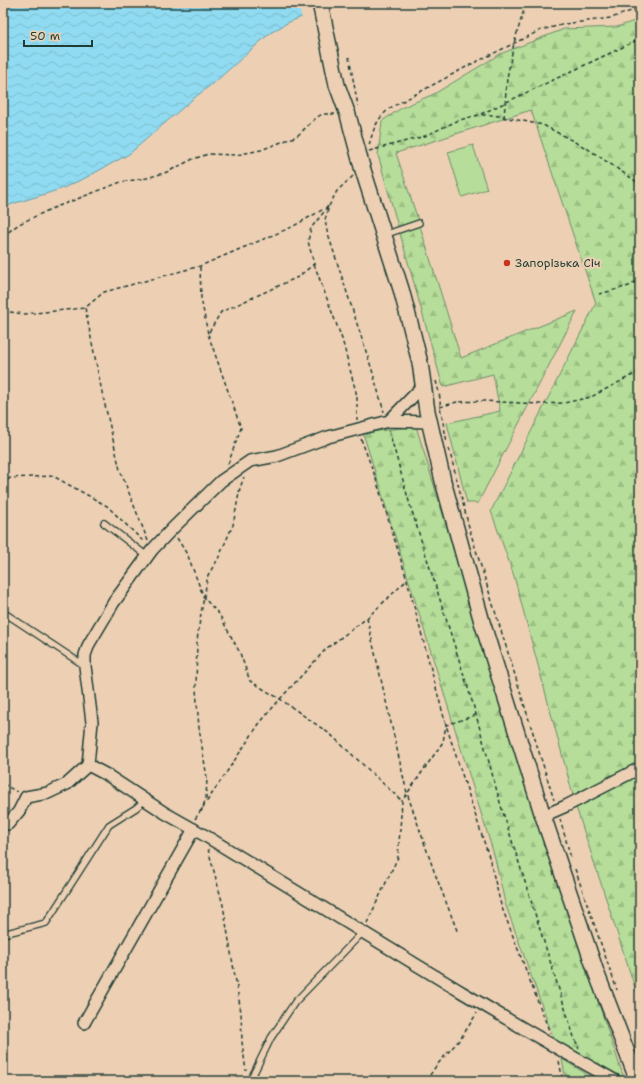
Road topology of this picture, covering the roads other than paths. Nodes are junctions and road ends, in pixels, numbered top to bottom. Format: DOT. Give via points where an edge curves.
graph roads {
  1 [pos="320,3"];
  2 [pos="419,223"];
  3 [pos="384,236"];
  4 [pos="423,386"];
  5 [pos="388,421"];
  6 [pos="429,422"];
  7 [pos="104,523"];
  8 [pos="150,553"];
  9 [pos="3,612"];
  10 [pos="85,666"];
  11 [pos="88,765"];
  12 [pos="640,768"];
  13 [pos="145,800"];
  14 [pos="550,813"];
  15 [pos="8,824"];
  16 [pos="192,828"];
  17 [pos="363,932"];
  18 [pos="3,934"];
  19 [pos="84,1023"];
  20 [pos="250,1081"];
  21 [pos="616,1081"];
  22 [pos="638,1081"];
  1 -- 3 [label="main road" via="337,85 353,113 362,167"];
  2 -- 3 [label="lane"];
  3 -- 4 [label="main road" via="411,326"];
  4 -- 5 [label="street"];
  4 -- 6 [label="main road"];
  5 -- 6 [label="street"];
  5 -- 8 [label="street" via="328,437 277,456 250,461 221,481"];
  6 -- 14 [label="main road" via="482,622"];
  7 -- 8 [label="lane"];
  8 -- 10 [label="street" via="114,602 89,644 85,654"];
  9 -- 10 [label="lane"];
  10 -- 11 [label="street" via="92,722"];
  11 -- 13 [label="street"];
  11 -- 15 [label="street" via="67,784 48,793 26,797"];
  12 -- 14 [label="street"];
  13 -- 16 [label="street"];
  13 -- 18 [label="lane" via="109,826 46,923"];
  14 -- 22 [label="main road" via="596,972"];
  16 -- 17 [label="street"];
  16 -- 19 [label="street"];
  17 -- 20 [label="lane" via="295,1002 271,1038"];
  17 -- 21 [label="street" via="556,1048"];
}
